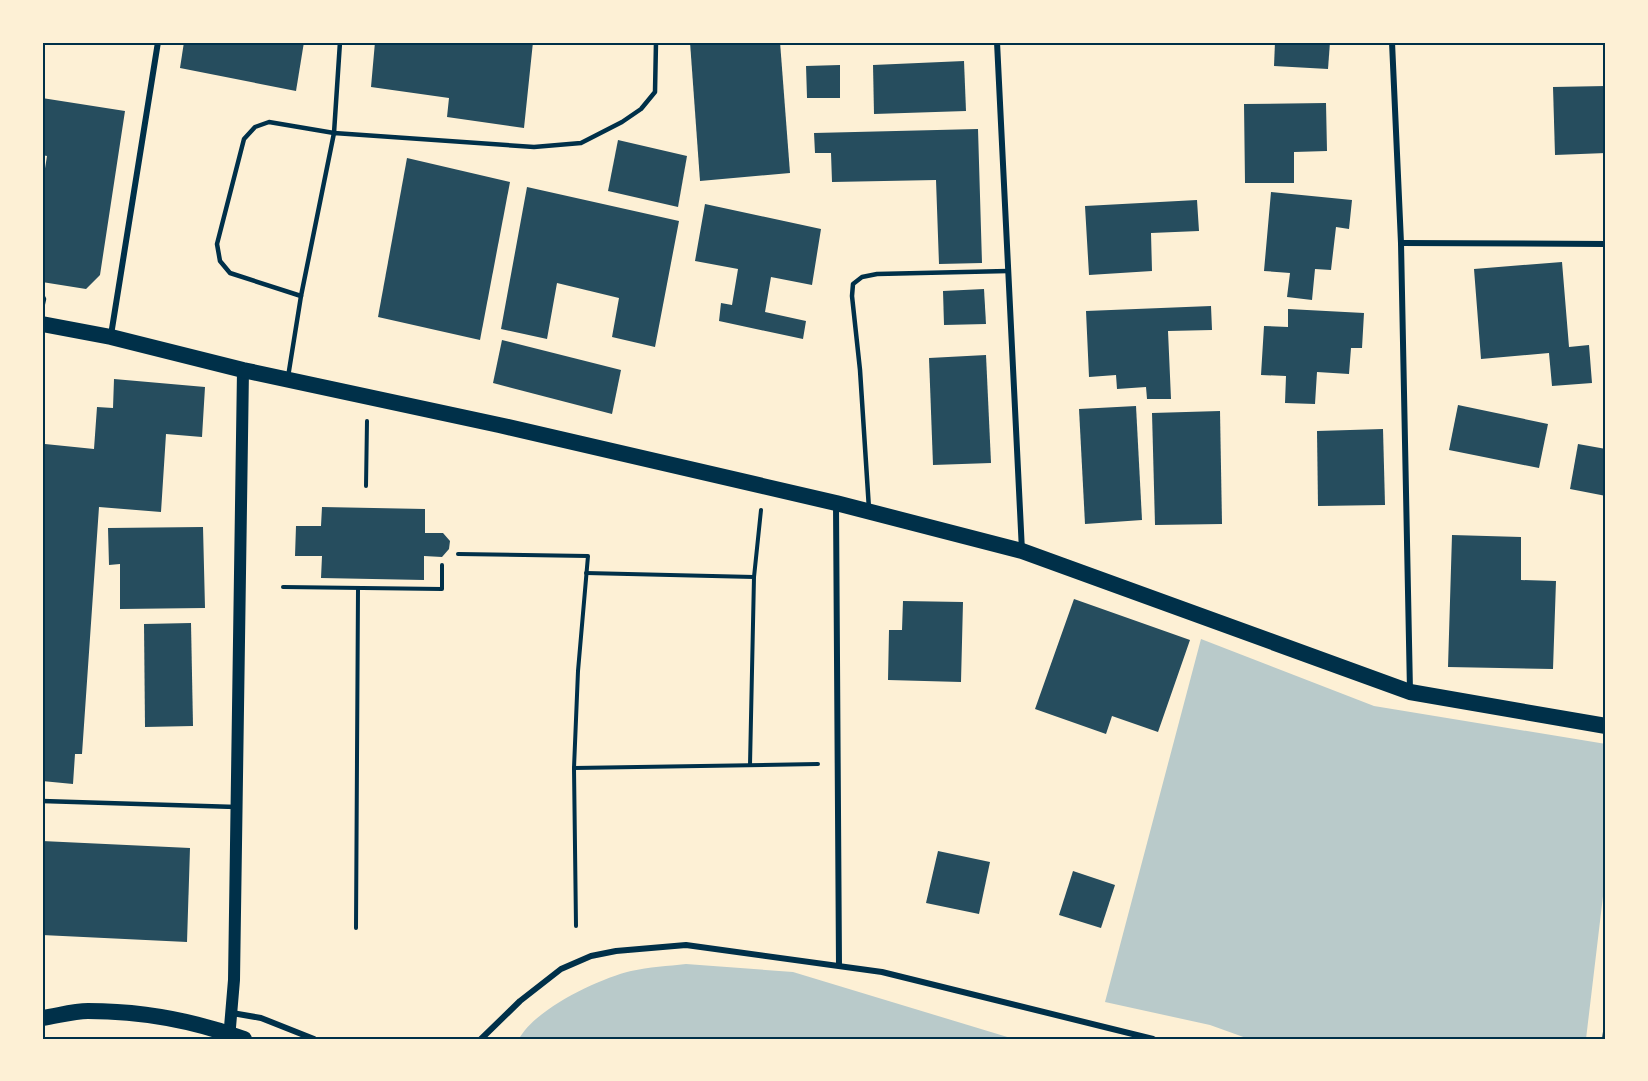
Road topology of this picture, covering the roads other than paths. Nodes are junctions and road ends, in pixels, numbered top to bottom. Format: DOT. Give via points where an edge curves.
graph roads {
  1 [pos="158,42"];
  2 [pos="340,42"];
  3 [pos="656,42"];
  4 [pos="997,42"];
  5 [pos="1392,42"];
  6 [pos="334,133"];
  7 [pos="1401,243"];
  8 [pos="1606,244"];
  9 [pos="1008,271"];
  10 [pos="42,295"];
  11 [pos="301,296"];
  12 [pos="42,308"];
  13 [pos="42,324"];
  14 [pos="111,337"];
  15 [pos="243,370"];
  16 [pos="287,379"];
  17 [pos="836,503"];
  18 [pos="869,512"];
  19 [pos="1022,551"];
  20 [pos="1410,692"];
  21 [pos="1606,726"];
  22 [pos="42,801"];
  23 [pos="236,807"];
  24 [pos="839,965"];
  25 [pos="232,1013"];
  26 [pos="42,1018"];
  27 [pos="1606,1032"];
  28 [pos="234,1037"];
  29 [pos="314,1039"];
  30 [pos="481,1039"];
  31 [pos="1153,1039"];
  32 [pos="1605,1039"];
  1 -- 14 [label="street"];
  2 -- 6 [label="lane"];
  3 -- 6 [label="lane" via="655,92 641,109 581,143 534,147"];
  4 -- 9 [label="street"];
  5 -- 7 [label="street"];
  6 -- 11 [label="lane"];
  6 -- 11 [label="lane" via="269,122 255,127 244,139 217,244 220,261 230,273"];
  7 -- 8 [label="street"];
  7 -- 20 [label="street"];
  9 -- 18 [label="lane" via="877,274 862,277 854,284"];
  9 -- 19 [label="street"];
  10 -- 12 [label="lane"];
  11 -- 16 [label="lane"];
  13 -- 14 [label="highway"];
  14 -- 15 [label="highway"];
  15 -- 16 [label="highway"];
  15 -- 23 [label="main road"];
  16 -- 17 [label="highway"];
  17 -- 18 [label="highway"];
  17 -- 24 [label="street"];
  18 -- 19 [label="highway"];
  19 -- 20 [label="highway"];
  20 -- 21 [label="highway"];
  22 -- 23 [label="lane"];
  23 -- 25 [label="main road"];
  24 -- 30 [label="street" via="686,945 591,956 561,969"];
  24 -- 31 [label="street" via="882,972"];
  25 -- 28 [label="main road"];
  25 -- 29 [label="street" via="261,1018"];
  26 -- 28 [label="highway" via="87,1011 153,1015"];
  27 -- 32 [label="street"];
}
